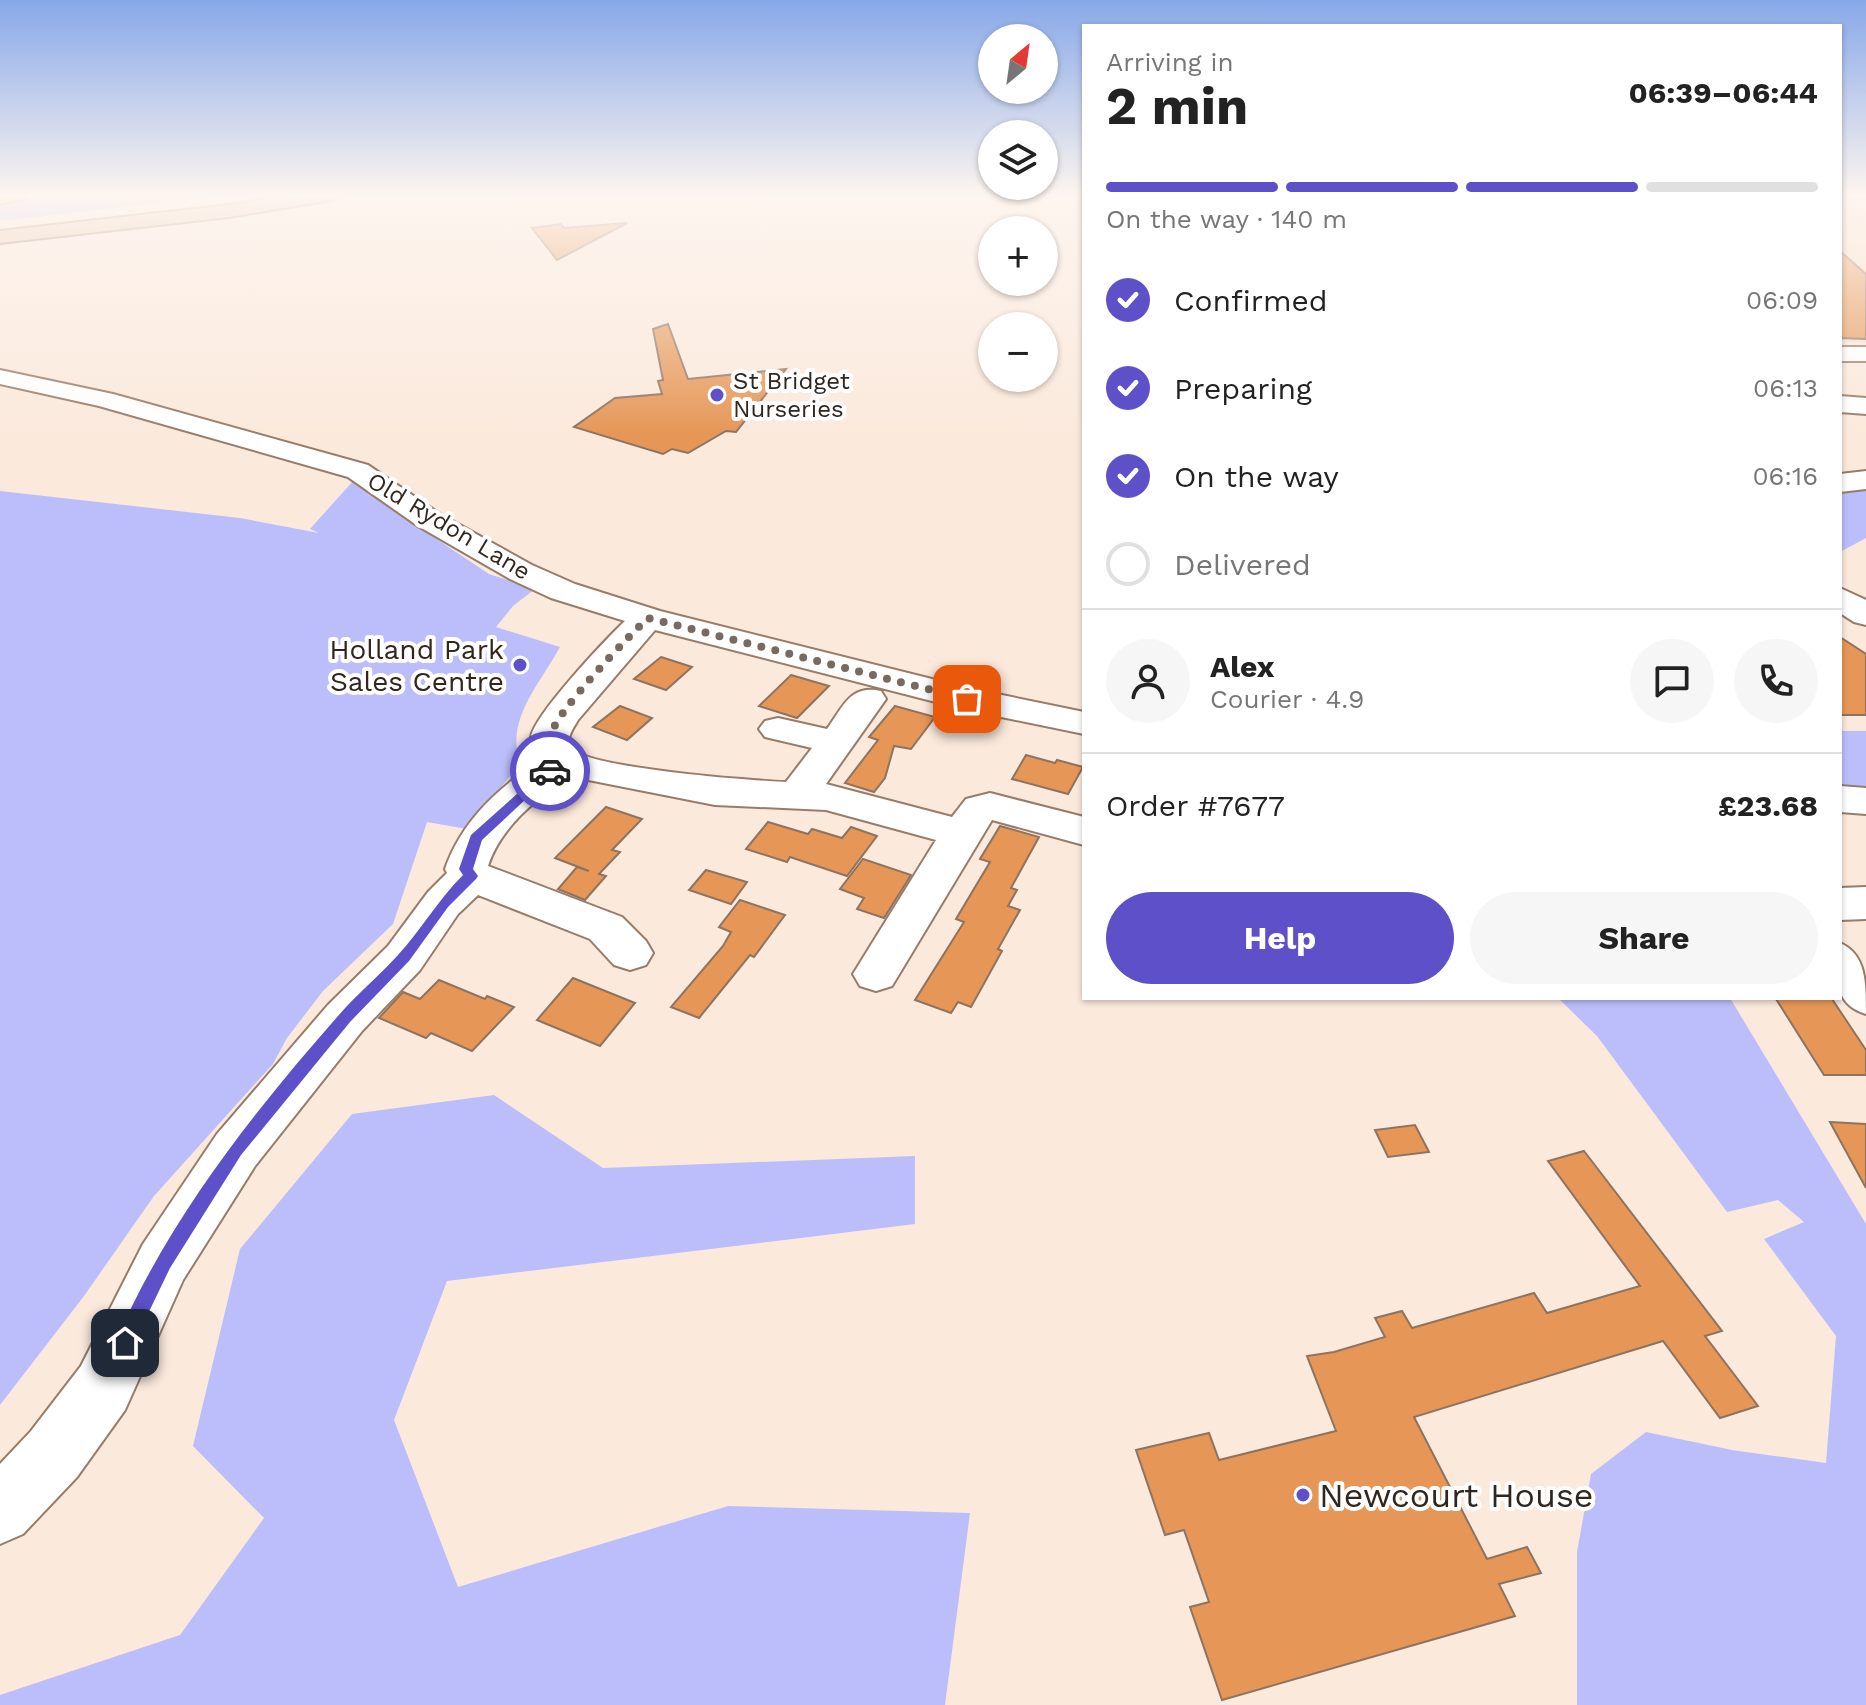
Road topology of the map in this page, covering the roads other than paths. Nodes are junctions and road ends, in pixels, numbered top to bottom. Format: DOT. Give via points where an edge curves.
graph roads {
  1 [pos="1842,354"];
  2 [pos="1866,354"];
  3 [pos="0,377"];
  4 [pos="1842,404"];
  5 [pos="1866,406"];
  6 [pos="1866,480"];
  7 [pos="1842,483"];
  8 [pos="1842,599"];
  9 [pos="1866,615"];
  10 [pos="648,618"];
  11 [pos="1842,627"];
  12 [pos="1866,642"];
  13 [pos="868,699"];
  14 [pos="1082,723"];
  15 [pos="778,729"];
  16 [pos="834,742"];
  17 [pos="563,761"];
  18 [pos="798,794"];
  19 [pos="1842,799"];
  20 [pos="1866,801"];
  21 [pos="1082,830"];
  22 [pos="961,833"];
  23 [pos="471,876"];
  24 [pos="1866,903"];
  25 [pos="1842,904"];
  26 [pos="630,953"];
  27 [pos="1842,963"];
  28 [pos="876,974"];
  29 [pos="1866,996"];
  30 [pos="0,1511"];
  1 -- 2 [label="street"];
  3 -- 10 [label="street, Old Rydon Lane" via="104,399 358,471 429,520 521,572"];
  4 -- 5 [label="street"];
  6 -- 7 [label="street"];
  8 -- 9 [label="street"];
  10 -- 14 [label="street, Old Rydon Lane" via="967,699"];
  10 -- 17 [label="street" via="561,716 550,736 553,752"];
  11 -- 12 [label="street"];
  13 -- 16 [label="street"];
  15 -- 16 [label="street"];
  16 -- 18 [label="street"];
  17 -- 18 [label="street" via="715,792"];
  17 -- 23 [label="street" via="476,838 466,869"];
  18 -- 22 [label="street"];
  19 -- 20 [label="street"];
  21 -- 22 [label="street" via="990,806 980,808"];
  22 -- 28 [label="street"];
  23 -- 26 [label="street" via="606,928"];
  23 -- 30 [label="street" via="236,1150 163,1262 103,1388 54,1454"];
  24 -- 25 [label="street"];
  27 -- 29 [label="street"];
}
